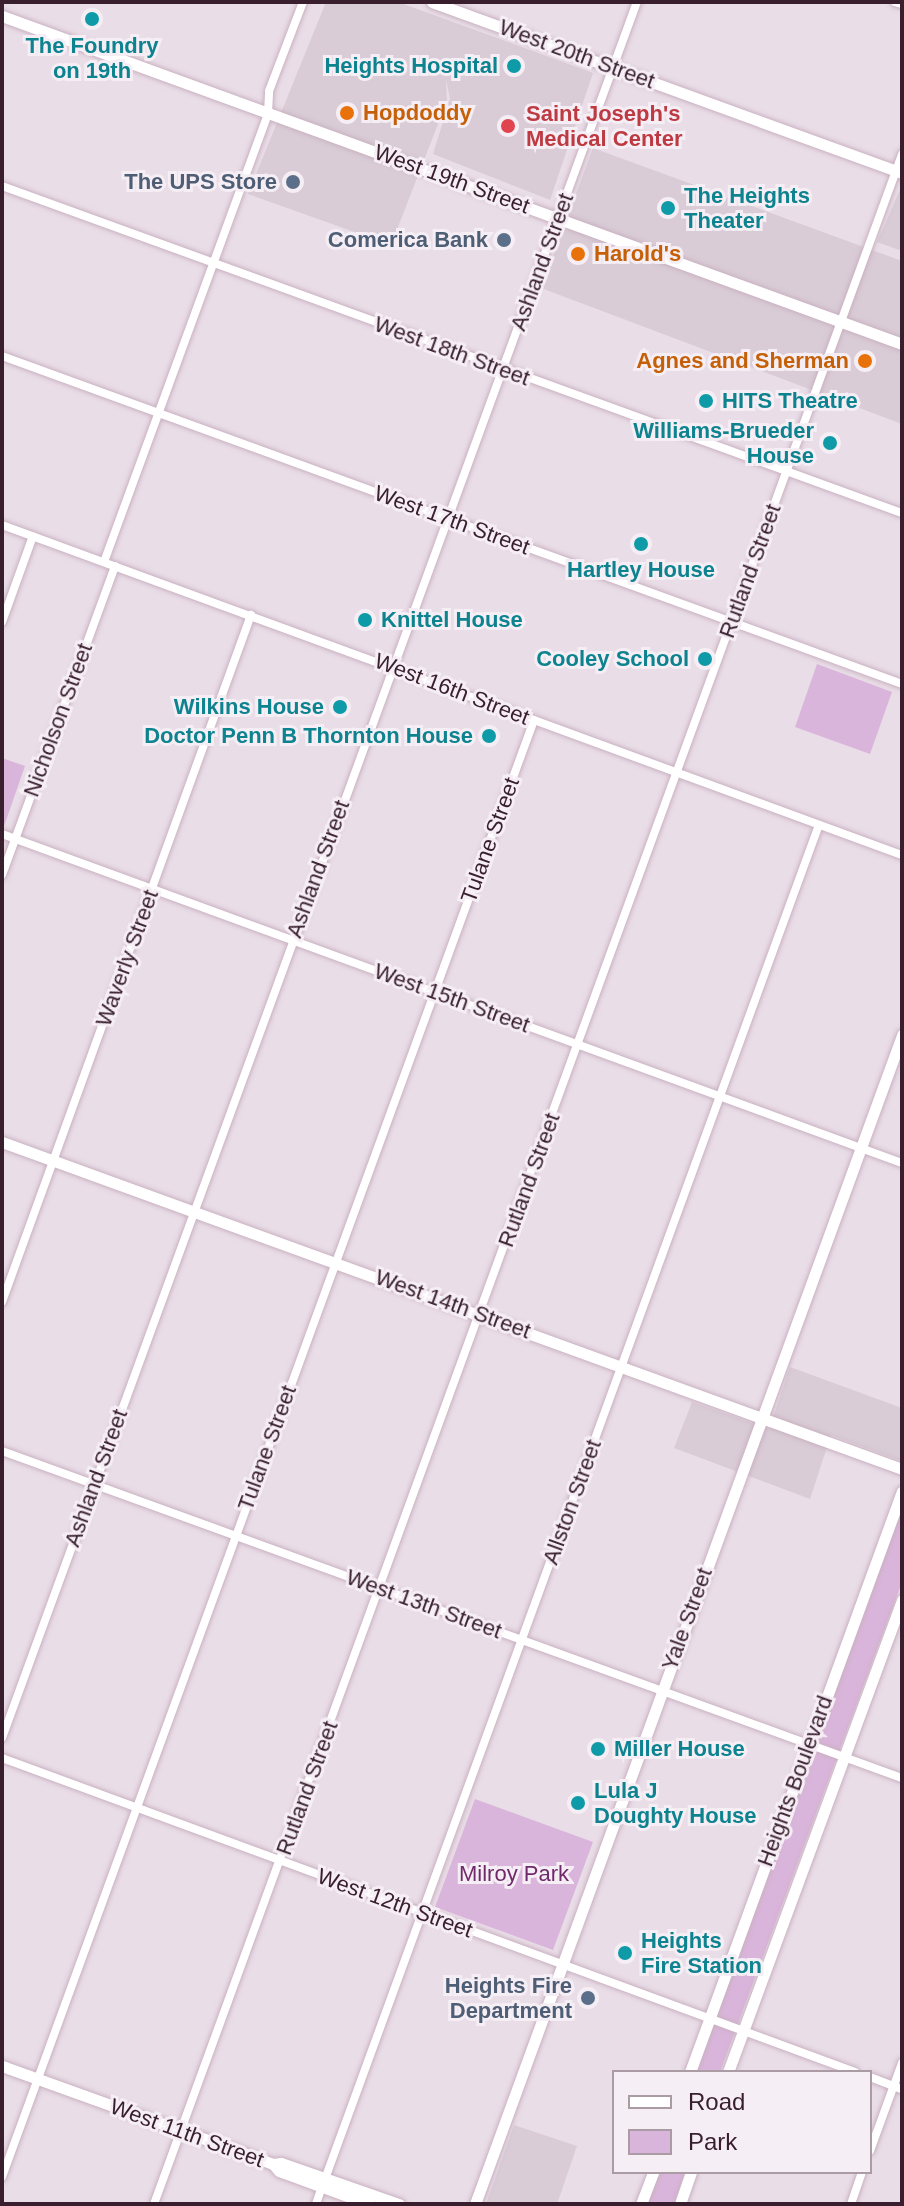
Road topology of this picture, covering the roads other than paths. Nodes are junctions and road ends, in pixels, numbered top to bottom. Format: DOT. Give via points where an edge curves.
graph roads {
  1 [pos="303,2"];
  2 [pos="432,2"];
  3 [pos="637,2"];
  4 [pos="895,2"];
  5 [pos="902,4"];
  6 [pos="2,16"];
  7 [pos="612,67"];
  8 [pos="268,113"];
  9 [pos="902,154"];
  10 [pos="899,172"];
  11 [pos="2,186"];
  12 [pos="558,217"];
  13 [pos="213,263"];
  14 [pos="841,322"];
  15 [pos="902,344"];
  16 [pos="2,356"];
  17 [pos="503,370"];
  18 [pos="158,412"];
  19 [pos="787,472"];
  20 [pos="902,513"];
  21 [pos="447,518"];
  22 [pos="2,525"];
  23 [pos="33,536"];
  24 [pos="104,562"];
  25 [pos="115,566"];
  26 [pos="251,615"];
  27 [pos="2,622"];
  28 [pos="732,622"];
  29 [pos="392,666"];
  30 [pos="902,684"];
  31 [pos="534,720"];
  32 [pos="677,772"];
  33 [pos="819,825"];
  34 [pos="2,834"];
  35 [pos="16,838"];
  36 [pos="902,855"];
  37 [pos="2,875"];
  38 [pos="152,888"];
  39 [pos="292,939"];
  40 [pos="435,991"];
  41 [pos="902,1035"];
  42 [pos="578,1043"];
  43 [pos="721,1095"];
  44 [pos="2,1142"];
  45 [pos="861,1148"];
  46 [pos="53,1161"];
  47 [pos="902,1163"];
  48 [pos="194,1211"];
  49 [pos="334,1262"];
  50 [pos="2,1302"];
  51 [pos="480,1314"];
  52 [pos="622,1365"];
  53 [pos="761,1417"];
  54 [pos="2,1451"];
  55 [pos="902,1469"];
  56 [pos="94,1483"];
  57 [pos="902,1491"];
  58 [pos="236,1535"];
  59 [pos="380,1588"];
  60 [pos="902,1600"];
  61 [pos="522,1640"];
  62 [pos="660,1690"];
  63 [pos="2,1738"];
  64 [pos="809,1744"];
  65 [pos="2,1758"];
  66 [pos="846,1758"];
  67 [pos="902,1778"];
  68 [pos="137,1808"];
  69 [pos="280,1861"];
  70 [pos="424,1914"];
  71 [pos="560,1963"];
  72 [pos="709,2019"];
  73 [pos="743,2031"];
  74 [pos="902,2063"];
  75 [pos="2,2066"];
  76 [pos="691,2070"];
  77 [pos="729,2070"];
  78 [pos="850,2070"];
  79 [pos="872,2078"];
  80 [pos="38,2079"];
  81 [pos="898,2087"];
  82 [pos="180,2130"];
  83 [pos="872,2146"];
  84 [pos="652,2174"];
  85 [pos="690,2174"];
  86 [pos="861,2174"];
  87 [pos="2,2177"];
  88 [pos="324,2183"];
  89 [pos="397,2203"];
  90 [pos="154,2204"];
  91 [pos="316,2204"];
  92 [pos="369,2204"];
  93 [pos="475,2204"];
  94 [pos="641,2204"];
  95 [pos="680,2204"];
  96 [pos="851,2204"];
  1 -- 8 [label="street" via="269,91"];
  2 -- 7 [label="main road, West 20th Street"];
  3 -- 7 [label="street, Ashland Street"];
  4 -- 5 [label="street"];
  6 -- 8 [label="main road, West 19th Street"];
  7 -- 10 [label="main road, West 20th Street"];
  7 -- 12 [label="street, Ashland Street"];
  8 -- 12 [label="main road, West 19th Street"];
  8 -- 13 [label="street"];
  9 -- 10 [label="street, Rutland Street"];
  10 -- 14 [label="street, Rutland Street"];
  11 -- 13 [label="street, West 18th Street"];
  12 -- 14 [label="main road, West 19th Street"];
  12 -- 17 [label="street, Ashland Street"];
  13 -- 17 [label="street, West 18th Street"];
  13 -- 18 [label="street"];
  14 -- 15 [label="main road, West 19th Street"];
  14 -- 19 [label="street, Rutland Street"];
  16 -- 18 [label="street, West 17th Street"];
  17 -- 19 [label="street, West 18th Street"];
  17 -- 21 [label="street, Ashland Street"];
  18 -- 21 [label="street, West 17th Street"];
  18 -- 24 [label="street"];
  19 -- 20 [label="street, West 18th Street"];
  19 -- 28 [label="street, Rutland Street"];
  21 -- 28 [label="street, West 17th Street"];
  21 -- 29 [label="street, Ashland Street"];
  22 -- 23 [label="street, West 16th Street"];
  23 -- 24 [label="street, West 16th Street"];
  23 -- 27 [label="street"];
  24 -- 25 [label="street, West 16th Street"];
  25 -- 26 [label="street, West 16th Street"];
  25 -- 35 [label="street, Nicholson Street"];
  26 -- 29 [label="street, West 16th Street"];
  26 -- 38 [label="street, Waverly Street"];
  28 -- 30 [label="street, West 17th Street"];
  28 -- 32 [label="street, Rutland Street"];
  29 -- 31 [label="street, West 16th Street"];
  29 -- 39 [label="street, Ashland Street"];
  31 -- 32 [label="street, West 16th Street"];
  31 -- 40 [label="street, Tulane Street"];
  32 -- 33 [label="street, West 16th Street"];
  32 -- 42 [label="street, Rutland Street"];
  33 -- 36 [label="street, West 16th Street"];
  33 -- 43 [label="street, Allston Street"];
  34 -- 35 [label="street, West 15th Street"];
  35 -- 37 [label="street, Nicholson Street"];
  35 -- 38 [label="street, West 15th Street"];
  38 -- 39 [label="street, West 15th Street"];
  38 -- 46 [label="street, Waverly Street"];
  39 -- 40 [label="street, West 15th Street"];
  39 -- 48 [label="street, Ashland Street"];
  40 -- 42 [label="street, West 15th Street"];
  40 -- 49 [label="street, Tulane Street"];
  41 -- 45 [label="main road, Yale Street"];
  42 -- 43 [label="street, West 15th Street"];
  42 -- 51 [label="street, Rutland Street"];
  43 -- 45 [label="street, West 15th Street"];
  43 -- 52 [label="street, Allston Street"];
  44 -- 46 [label="main road, West 14th Street"];
  45 -- 47 [label="street, West 15th Street"];
  45 -- 53 [label="main road, Yale Street"];
  46 -- 48 [label="main road, West 14th Street"];
  46 -- 50 [label="street, Waverly Street"];
  48 -- 49 [label="main road, West 14th Street"];
  48 -- 56 [label="street, Ashland Street"];
  49 -- 51 [label="main road, West 14th Street"];
  49 -- 58 [label="street, Tulane Street"];
  51 -- 52 [label="main road, West 14th Street"];
  51 -- 59 [label="street, Rutland Street"];
  52 -- 53 [label="main road, West 14th Street"];
  52 -- 61 [label="street, Allston Street"];
  53 -- 55 [label="main road, West 14th Street"];
  53 -- 62 [label="main road, Yale Street"];
  54 -- 56 [label="street, West 13th Street"];
  56 -- 58 [label="street, West 13th Street"];
  56 -- 63 [label="street, Ashland Street"];
  57 -- 64 [label="main road, Heights Boulevard"];
  58 -- 59 [label="street, West 13th Street"];
  58 -- 68 [label="street, Tulane Street"];
  59 -- 61 [label="street, West 13th Street"];
  59 -- 69 [label="street, Rutland Street"];
  60 -- 66 [label="main road, Heights Boulevard"];
  61 -- 62 [label="street, West 13th Street"];
  61 -- 70 [label="street, Allston Street"];
  62 -- 64 [label="street, West 13th Street"];
  62 -- 71 [label="main road, Yale Street"];
  64 -- 66 [label="street, West 13th Street"];
  64 -- 72 [label="main road, Heights Boulevard"];
  65 -- 68 [label="street, West 12th Street"];
  66 -- 67 [label="street, West 13th Street"];
  66 -- 73 [label="main road, Heights Boulevard"];
  68 -- 69 [label="street, West 12th Street"];
  68 -- 80 [label="street, Tulane Street"];
  69 -- 70 [label="street, West 12th Street"];
  69 -- 82 [label="street, Rutland Street"];
  70 -- 71 [label="street, West 12th Street"];
  70 -- 88 [label="street, Allston Street"];
  71 -- 72 [label="street, West 12th Street"];
  71 -- 93 [label="main road, Yale Street"];
  72 -- 73 [label="street, West 12th Street"];
  72 -- 76 [label="main road, Heights Boulevard"];
  73 -- 77 [label="main road, Heights Boulevard"];
  73 -- 78 [label="street, West 12th Street"];
  74 -- 81 [label="street"];
  75 -- 80 [label="main road, West 11th Street"];
  79 -- 81 [label="street"];
  80 -- 82 [label="main road, West 11th Street"];
  80 -- 87 [label="street, Tulane Street"];
  81 -- 83 [label="street"];
  82 -- 88 [label="main road, West 11th Street" via="273,2164 279,2171"];
  82 -- 90 [label="street, Rutland Street"];
  84 -- 94 [label="main road"];
  85 -- 95 [label="main road"];
  86 -- 96 [label="street"];
  88 -- 89 [label="main road"];
  88 -- 91 [label="street, Allston Street"];
  88 -- 92 [label="main road, West 11th Street"];
}
